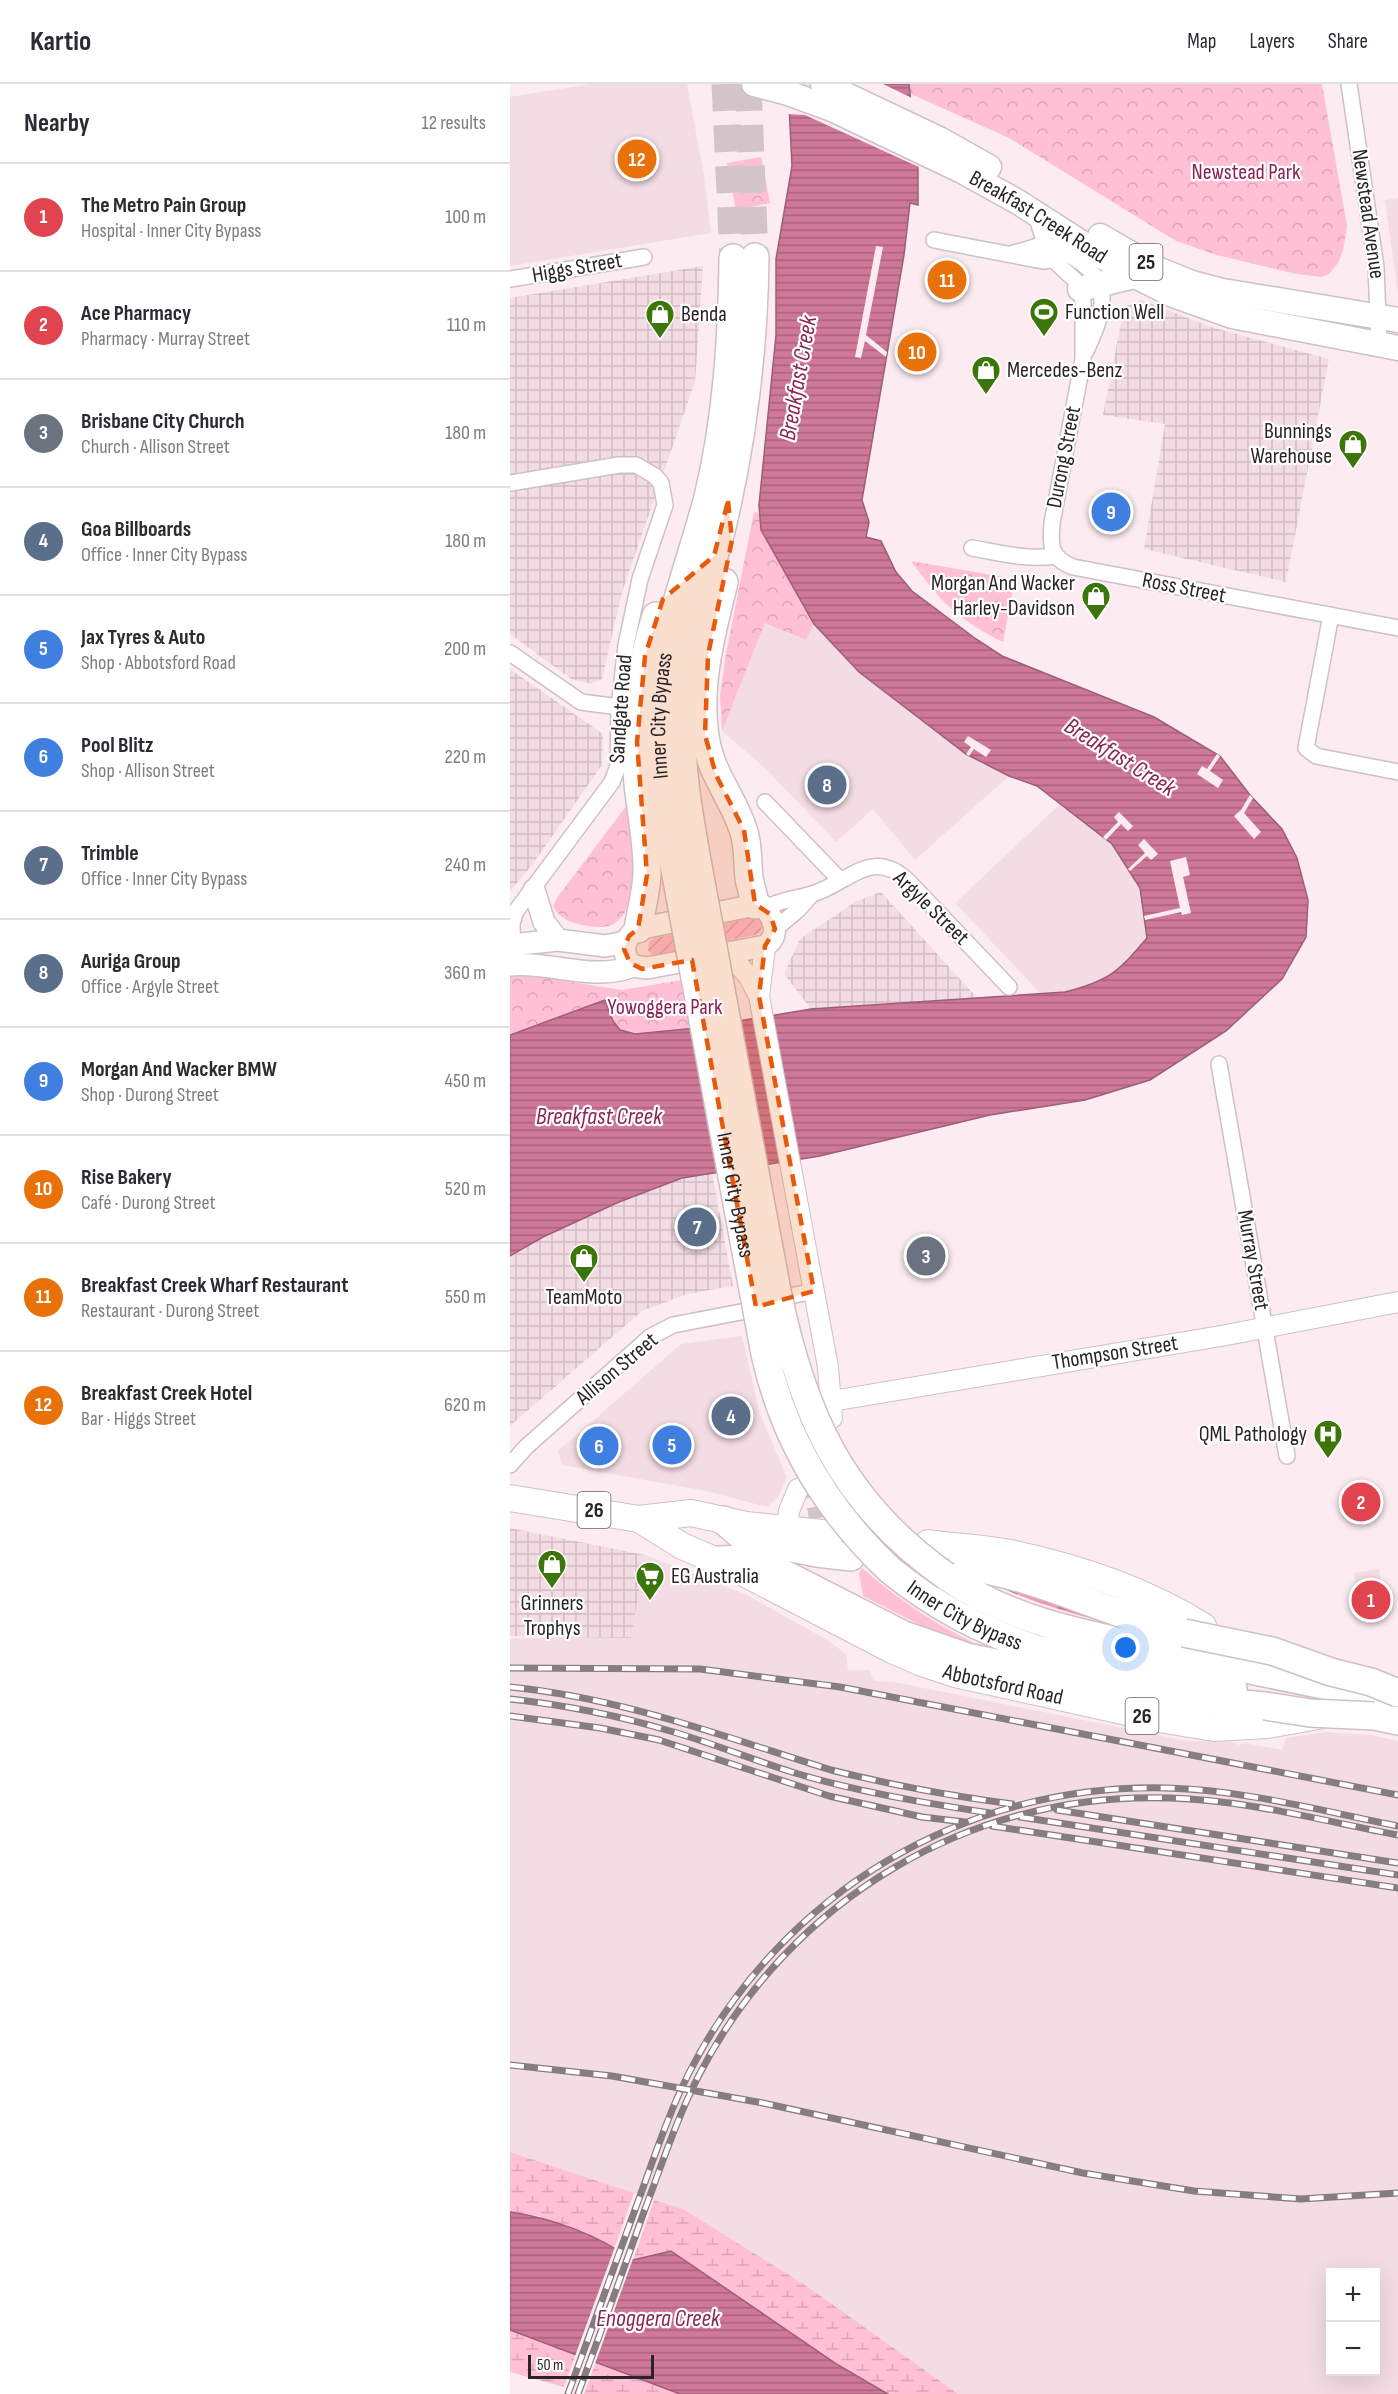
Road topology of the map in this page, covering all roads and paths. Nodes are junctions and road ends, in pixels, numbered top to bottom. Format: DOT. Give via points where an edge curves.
graph roads {
  1 [pos="823,84"];
  2 [pos="1349,84"];
  3 [pos="765,87"];
  4 [pos="939,150"];
  5 [pos="1036,214"];
  6 [pos="934,240"];
  7 [pos="1045,244"];
  8 [pos="1011,254"];
  9 [pos="644,257"];
  10 [pos="1051,260"];
  11 [pos="1134,276"];
  12 [pos="510,279"];
  13 [pos="1089,286"];
  14 [pos="1389,318"];
  15 [pos="1388,346"];
  16 [pos="510,483"];
  17 [pos="728,501"];
  18 [pos="972,548"];
  19 [pos="1055,556"];
  20 [pos="682,583"];
  21 [pos="1331,615"];
  22 [pos="1398,628"];
  23 [pos="510,653"];
  24 [pos="619,706"];
  25 [pos="1398,772"];
  26 [pos="765,802"];
  27 [pos="840,879"];
  28 [pos="534,890"];
  29 [pos="692,895"];
  30 [pos="811,895"];
  31 [pos="760,906"];
  32 [pos="632,935"];
  33 [pos="770,937"];
  34 [pos="558,940"];
  35 [pos="728,953"];
  36 [pos="512,955"];
  37 [pos="633,966"];
  38 [pos="1009,987"];
  39 [pos="759,996"];
  40 [pos="1219,1064"];
  41 [pos="814,1291"];
  42 [pos="1398,1302"];
  43 [pos="1265,1328"];
  44 [pos="1287,1456"];
  45 [pos="510,1465"];
  46 [pos="798,1489"];
  47 [pos="510,1497"];
  48 [pos="639,1518"];
  49 [pos="723,1520"];
  50 [pos="787,1539"];
  51 [pos="834,1540"];
  52 [pos="928,1543"];
  53 [pos="717,1560"];
  54 [pos="954,1571"];
  55 [pos="818,1591"];
  56 [pos="1193,1630"];
  57 [pos="1398,1693"];
  58 [pos="1392,1712"];
  1 -- 4 [label="main road, Breakfast Creek Road / 25"];
  2 -- 14 [label="street, Newstead Avenue" via="1375,256"];
  3 -- 4 [label="main road, Breakfast Creek Road / 25"];
  4 -- 5 [label="main road, Breakfast Creek Road / 25"];
  4 -- 14 [label="main road, Breakfast Creek Road / 25" via="1020,185 1116,246 1172,276 1222,291"];
  5 -- 7 [label="street"];
  5 -- 11 [label="main road, Breakfast Creek Road / 25"];
  6 -- 8 [label="street"];
  7 -- 8 [label="street"];
  7 -- 10 [label="street"];
  7 -- 13 [label="street" via="1087,268"];
  8 -- 10 [label="street"];
  9 -- 12 [label="street, Higgs Street"];
  10 -- 13 [label="street"];
  11 -- 13 [label="main road"];
  11 -- 15 [label="main road, Breakfast Creek Road / 25" via="1232,316"];
  13 -- 19 [label="street, Durong Street" via="1102,296 1097,326 1083,359 1052,524"];
  14 -- 15 [label="street, Newstead Avenue"];
  16 -- 24 [label="street, Sandgate Road" via="629,465 642,467 661,483 665,505 632,612"];
  17 -- 20 [label="highway, Inner City Bypass" via="750,370 744,258 721,429 708,495"];
  17 -- 29 [label="highway, Inner City Bypass" via="692,633 683,697 682,760"];
  17 -- 31 [label="highway" via="732,540 708,655 703,719 711,761 744,830 749,877"];
  18 -- 19 [label="street, Ross Street" via="1018,557"];
  19 -- 21 [label="street, Ross Street" via="1073,567"];
  20 -- 29 [label="highway, Inner City Bypass" via="665,652 658,737 662,800"];
  20 -- 32 [label="highway" via="663,599 658,610 641,677 637,766 647,875"];
  21 -- 22 [label="street, Ross Street"];
  21 -- 25 [label="street" via="1306,748 1316,756"];
  23 -- 24 [label="street" via="581,702"];
  24 -- 28 [label="street, Sandgate Road" via="616,774"];
  26 -- 27 [label="street"];
  27 -- 30 [label="street, Argyle Street"];
  27 -- 38 [label="street, Argyle Street" via="873,866 892,868"];
  28 -- 34 [label="main road" via="544,922"];
  28 -- 36 [label="street, Sandgate Road" via="514,917"];
  29 -- 54 [label="highway, Inner City Bypass, bridge" via="787,1336 801,1382 820,1431 855,1489 922,1560"];
  29 -- 58 [label="highway, Inner City Bypass, bridge" via="765,1354 793,1442 842,1519 890,1570 926,1598 962,1620 1036,1649 1299,1701"];
  30 -- 31 [label="street, Argyle Street"];
  30 -- 33 [label="street, Argyle Street"];
  31 -- 32 [label="main road"];
  31 -- 33 [label="main road" via="770,914"];
  32 -- 34 [label="main road" via="605,946"];
  32 -- 37 [label="main road" via="626,957"];
  33 -- 35 [label="main road"];
  33 -- 39 [label="street"];
  34 -- 36 [label="main road"];
  35 -- 37 [label="main road" via="647,968"];
  35 -- 39 [label="street"];
  36 -- 37 [label="main road" via="538,964 610,973"];
  39 -- 41 [label="street"];
  40 -- 43 [label="street, Murray Street"];
  41 -- 43 [label="street, Thompson Street" via="832,1409"];
  41 -- 45 [label="street, Allison Street" via="662,1330"];
  42 -- 43 [label="street, Thompson Street"];
  43 -- 44 [label="street, Murray Street"];
  46 -- 50 [label="street" via="789,1511"];
  47 -- 48 [label="highway, Abbotsford Road / 26"];
  48 -- 49 [label="highway, Abbotsford Road / 26" via="691,1513"];
  48 -- 53 [label="highway, Abbotsford Road / 26" via="682,1545"];
  49 -- 50 [label="highway" via="745,1539"];
  50 -- 51 [label="highway"];
  50 -- 55 [label="highway" via="797,1565 809,1575"];
  52 -- 56 [label="highway" via="1009,1553 1119,1584 1173,1609"];
  53 -- 55 [label="highway" via="755,1559"];
  53 -- 58 [label="highway, Abbotsford Road / 26" via="922,1663 1003,1687 1214,1728"];
  54 -- 56 [label="highway" via="1019,1577 1151,1625"];
  54 -- 58 [label="highway, Inner City Bypass" via="1000,1607 1052,1626 1210,1662"];
  55 -- 58 [label="highway, bridge" via="904,1635 967,1657 1146,1695 1310,1713"];
  56 -- 57 [label="highway, bridge"];
}
